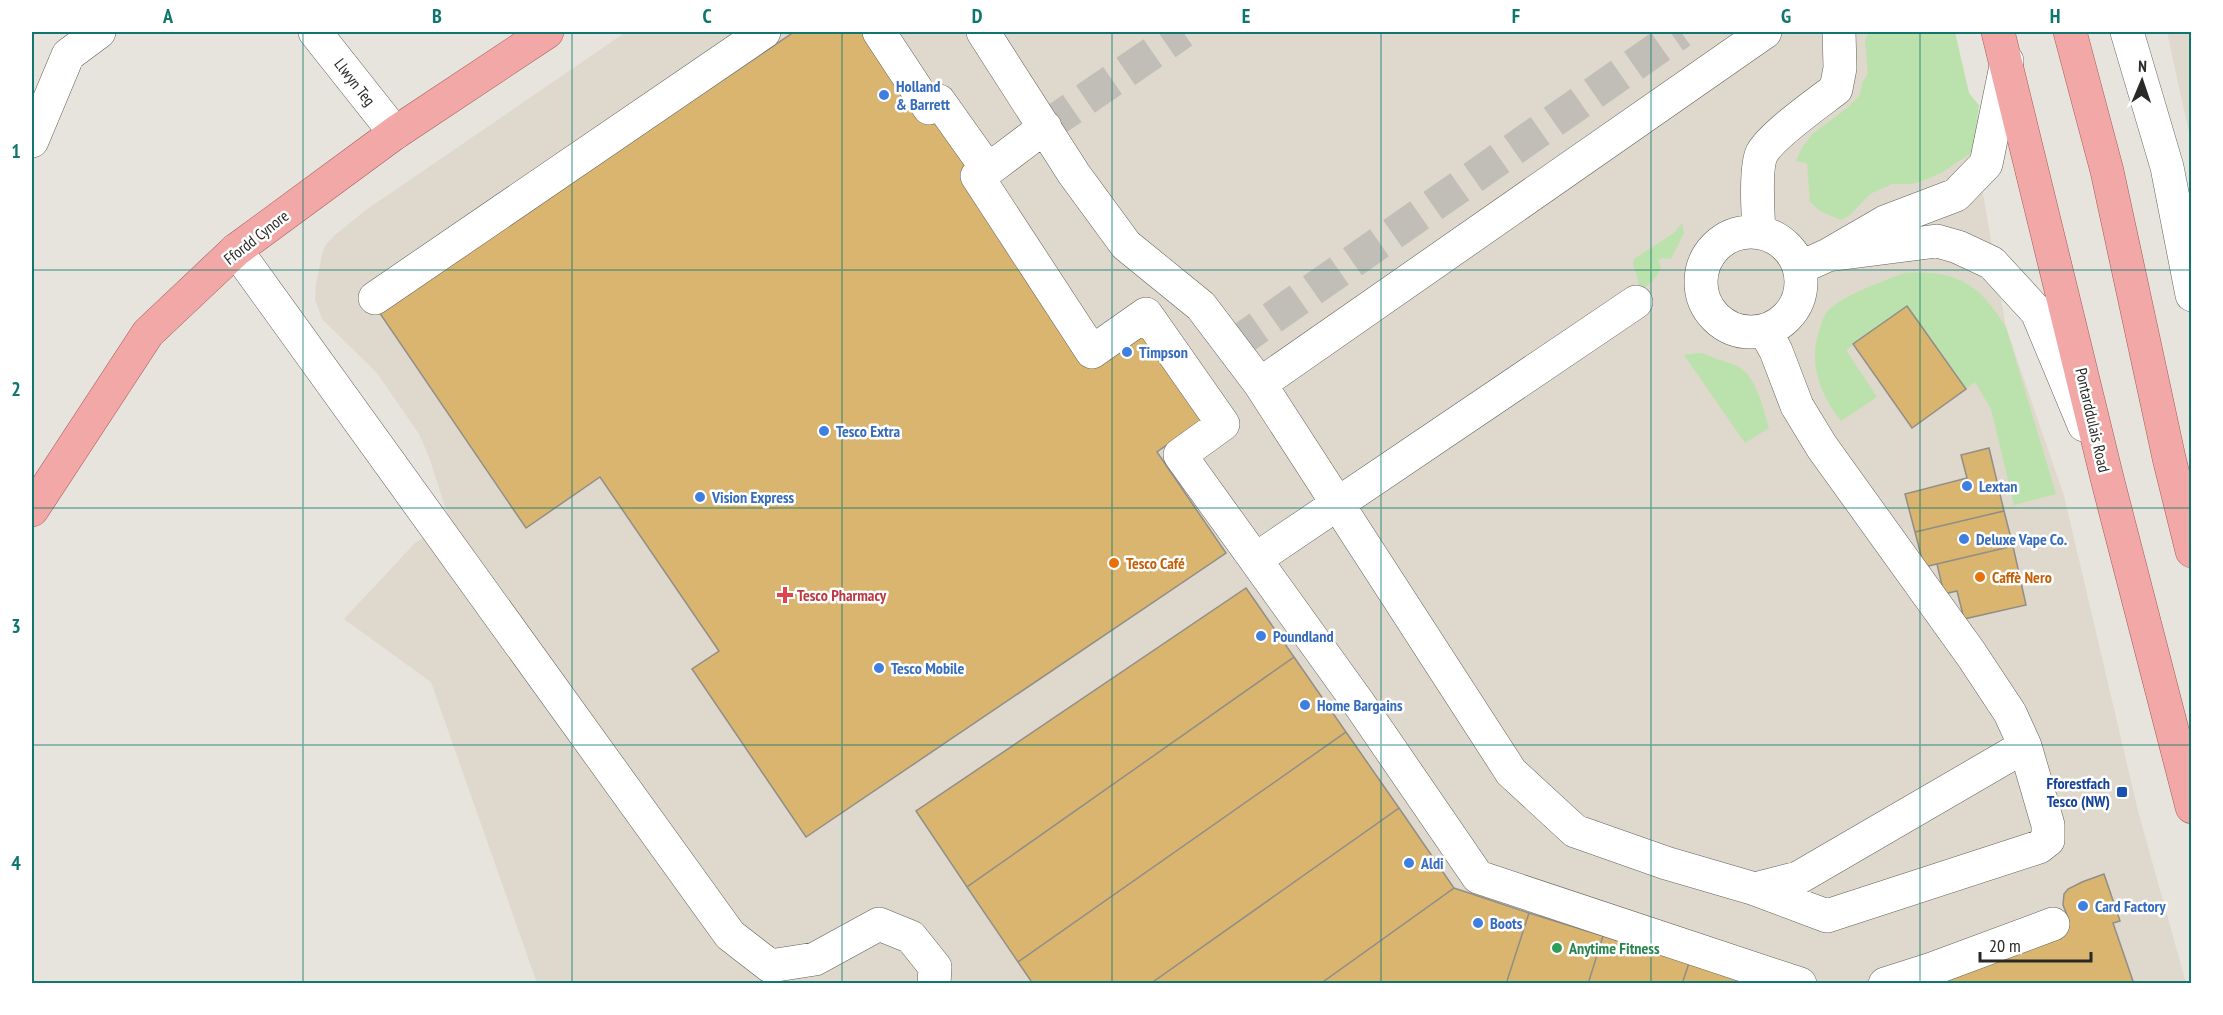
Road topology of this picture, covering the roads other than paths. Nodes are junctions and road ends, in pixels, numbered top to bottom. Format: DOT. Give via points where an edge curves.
graph roads {
  1 [pos="99,32"];
  2 [pos="315,32"];
  3 [pos="547,32"];
  4 [pos="764,32"];
  5 [pos="879,32"];
  6 [pos="983,32"];
  7 [pos="1765,32"];
  8 [pos="1839,32"];
  9 [pos="2070,32"];
  10 [pos="2127,32"];
  11 [pos="2002,46"];
  12 [pos="1045,127"];
  13 [pos="395,133"];
  14 [pos="32,141"];
  15 [pos="988,170"];
  16 [pos="1758,232"];
  17 [pos="236,249"];
  18 [pos="1828,255"];
  19 [pos="1799,268"];
  20 [pos="2192,295"];
  21 [pos="375,298"];
  22 [pos="1636,302"];
  23 [pos="1765,331"];
  24 [pos="1232,346"];
  25 [pos="1188,374"];
  26 [pos="1260,384"];
  27 [pos="2108,482"];
  28 [pos="1337,505"];
  29 [pos="32,510"];
  30 [pos="2192,551"];
  31 [pos="1256,559"];
  32 [pos="2025,746"];
  33 [pos="2192,807"];
  34 [pos="1755,890"];
  35 [pos="2053,924"];
  36 [pos="770,966"];
  37 [pos="816,984"];
  38 [pos="934,984"];
  39 [pos="1800,984"];
  40 [pos="1885,984"];
  1 -- 14 [label="street" via="68,56"];
  2 -- 13 [label="street, Llwyn Teg"];
  3 -- 13 [label="main road, Ffordd Cynore"];
  4 -- 21 [label="street"];
  5 -- 15 [label="street" via="929,108 939,101"];
  6 -- 12 [label="street"];
  7 -- 26 [label="street"];
  8 -- 16 [label="street" via="1836,89 1779,134 1762,154"];
  9 -- 30 [label="main road" via="2107,171"];
  10 -- 20 [label="street" via="2167,167"];
  11 -- 18 [label="street" via="1986,164 1956,195 1885,222"];
  11 -- 27 [label="main road, Pontarddulais Road"];
  12 -- 15 [label="street"];
  12 -- 24 [label="street" via="1126,245 1201,306"];
  13 -- 17 [label="main road, Ffordd Cynore"];
  15 -- 25 [label="street" via="977,176 1092,352 1146,314"];
  16 -- 19 [label="street" via="1788,248"];
  16 -- 23 [label="street" via="1741,232 1713,248 1704,262 1701,294 1718,321 1732,330"];
  17 -- 29 [label="main road, Ffordd Cynore" via="148,333"];
  17 -- 36 [label="street" via="729,935"];
  18 -- 19 [label="street"];
  18 -- 27 [label="street" via="1937,241 1992,262 2037,312"];
  19 -- 23 [label="street" via="1800,296 1792,311"];
  22 -- 28 [label="street"];
  23 -- 32 [label="street" via="1797,406 1822,447 1971,654 2010,713"];
  24 -- 25 [label="street"];
  24 -- 26 [label="street"];
  25 -- 31 [label="street" via="1223,424 1180,455"];
  26 -- 28 [label="street"];
  27 -- 33 [label="main road, Pontarddulais Road"];
  28 -- 31 [label="street"];
  28 -- 34 [label="street" via="1511,772 1575,831 1666,864"];
  31 -- 39 [label="street" via="1478,877"];
  32 -- 34 [label="street" via="1798,878"];
  32 -- 34 [label="street" via="2048,825 2048,840 2038,847 1827,916"];
  35 -- 40 [label="street"];
  36 -- 37 [label="street"];
  36 -- 38 [label="street" via="815,959 879,924 911,937 935,967"];
}
